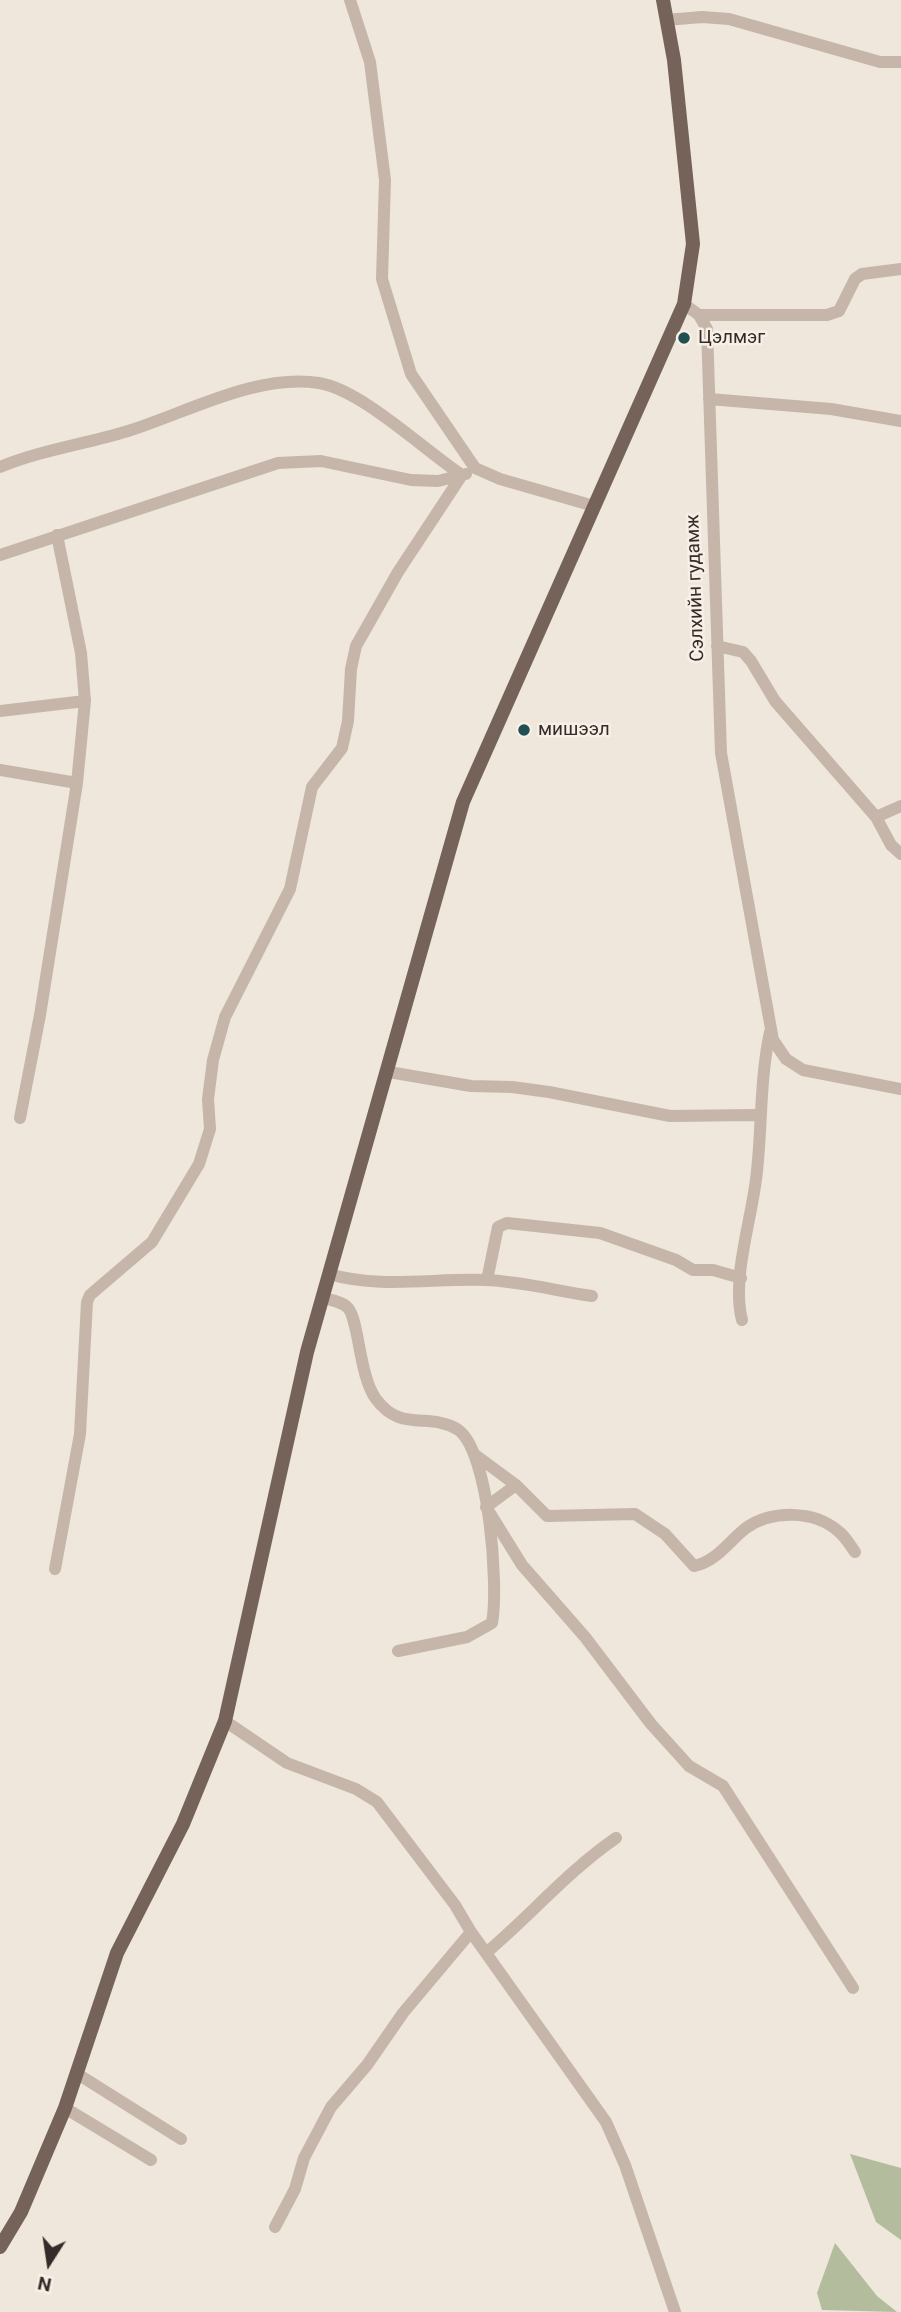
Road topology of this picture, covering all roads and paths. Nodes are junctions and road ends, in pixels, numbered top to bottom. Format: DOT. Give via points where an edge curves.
graph roads {
  1 [pos="350,0"];
  2 [pos="663,0"];
  3 [pos="666,20"];
  4 [pos="901,62"];
  5 [pos="901,269"];
  6 [pos="684,304"];
  7 [pos="699,315"];
  8 [pos="709,399"];
  9 [pos="901,421"];
  10 [pos="0,467"];
  11 [pos="462,475"];
  12 [pos="500,479"];
  13 [pos="594,506"];
  14 [pos="57,535"];
  15 [pos="0,555"];
  16 [pos="718,646"];
  17 [pos="85,701"];
  18 [pos="0,711"];
  19 [pos="0,769"];
  20 [pos="77,783"];
  21 [pos="901,806"];
  22 [pos="876,817"];
  23 [pos="901,854"];
  24 [pos="771,1028"];
  25 [pos="388,1072"];
  26 [pos="901,1088"];
  27 [pos="755,1115"];
  28 [pos="19,1118"];
  29 [pos="329,1274"];
  30 [pos="741,1278"];
  31 [pos="487,1280"];
  32 [pos="592,1296"];
  33 [pos="324,1298"];
  34 [pos="742,1320"];
  35 [pos="474,1454"];
  36 [pos="516,1485"];
  37 [pos="486,1507"];
  38 [pos="855,1552"];
  39 [pos="55,1569"];
  40 [pos="398,1651"];
  41 [pos="225,1721"];
  42 [pos="616,1838"];
  43 [pos="471,1932"];
  44 [pos="487,1952"];
  45 [pos="853,1988"];
  46 [pos="76,2073"];
  47 [pos="65,2108"];
  48 [pos="181,2139"];
  49 [pos="150,2160"];
  50 [pos="275,2227"];
  51 [pos="0,2247"];
  52 [pos="675,2312"];
  1 -- 12 [label="street" via="370,62 384,169 382,279 411,374 475,468"];
  2 -- 3 [label="main road"];
  3 -- 4 [label="street" via="729,19 880,62"];
  3 -- 6 [label="main road" via="693,244"];
  5 -- 7 [label="street" via="862,274 839,311 827,315"];
  6 -- 7 [label="street"];
  6 -- 13 [label="main road"];
  7 -- 8 [label="street, Сэлхийн гудамж" via="707,329"];
  8 -- 9 [label="street" via="831,409"];
  8 -- 16 [label="street, Сэлхийн гудамж"];
  10 -- 11 [label="street" via="266,385 307,383 328,386 364,404"];
  11 -- 12 [label="street" via="477,473"];
  11 -- 14 [label="street" via="438,481 411,480 321,461 278,463"];
  11 -- 39 [label="street" via="356,646 342,748 312,787 288,896 225,1017 213,1060 210,1129 199,1164 152,1242 87,1302 80,1434"];
  12 -- 13 [label="street"];
  13 -- 25 [label="main road" via="463,802"];
  14 -- 15 [label="street"];
  14 -- 17 [label="street" via="81,653"];
  16 -- 22 [label="street" via="743,652 775,701"];
  16 -- 24 [label="street, Сэлхийн гудамж" via="721,753"];
  17 -- 18 [label="street"];
  17 -- 20 [label="street"];
  19 -- 20 [label="street"];
  20 -- 28 [label="street"];
  21 -- 22 [label="street"];
  22 -- 23 [label="street"];
  24 -- 26 [label="street, Сэлхийн гудамж" via="786,1059 803,1070"];
  24 -- 30 [label="street" via="764,1058 755,1191"];
  25 -- 27 [label="street" via="471,1086 550,1092 670,1116"];
  25 -- 29 [label="main road"];
  29 -- 31 [label="street" via="426,1283"];
  29 -- 33 [label="main road"];
  30 -- 31 [label="street" via="722,1271 685,1268 676,1260 600,1233 507,1223 498,1227"];
  30 -- 34 [label="street" via="737,1301"];
  31 -- 32 [label="street"];
  33 -- 35 [label="street" via="344,1305 352,1314 362,1369 374,1397 386,1410 404,1421 449,1425 469,1440"];
  33 -- 41 [label="main road" via="307,1352"];
  35 -- 36 [label="street"];
  35 -- 37 [label="street"];
  36 -- 37 [label="street"];
  36 -- 38 [label="street" via="547,1516 635,1514 665,1534 694,1566 713,1558 747,1528 774,1516 799,1515 822,1521 839,1531"];
  37 -- 40 [label="street" via="496,1582 492,1623 467,1637"];
  37 -- 45 [label="street" via="522,1565 585,1637 651,1724 689,1766 723,1787"];
  41 -- 43 [label="street" via="287,1763 356,1789 377,1802"];
  41 -- 46 [label="main road" via="183,1824 117,1953"];
  42 -- 44 [label="street" via="587,1858"];
  43 -- 44 [label="street"];
  43 -- 50 [label="street" via="331,2107"];
  44 -- 52 [label="street" via="606,2122"];
  46 -- 47 [label="main road"];
  46 -- 48 [label="street"];
  47 -- 49 [label="street"];
  47 -- 51 [label="main road" via="22,2212"];
}
